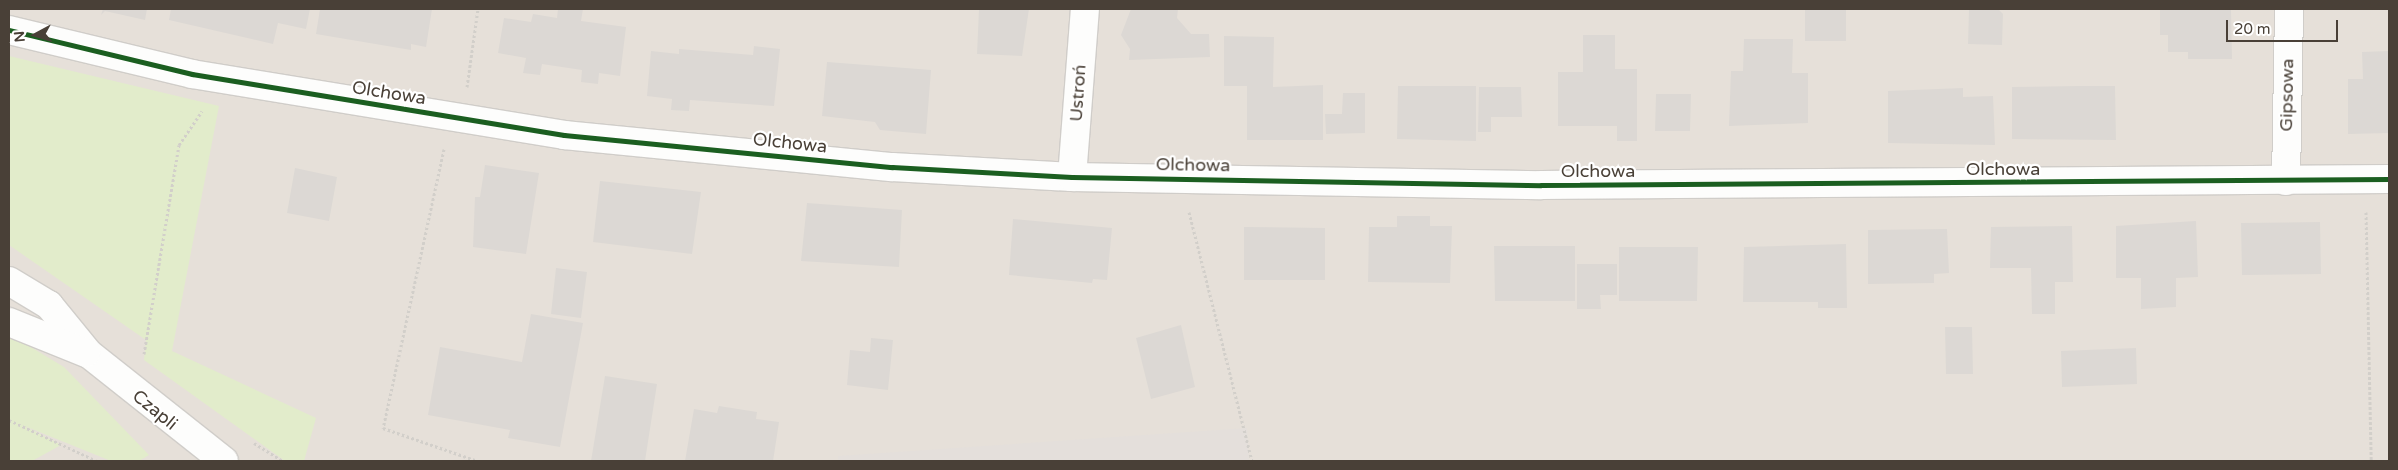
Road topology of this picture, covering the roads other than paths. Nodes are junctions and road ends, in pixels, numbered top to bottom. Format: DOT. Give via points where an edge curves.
graph roads {
  1 [pos="1085,9"];
  2 [pos="2289,9"];
  3 [pos="9,30"];
  4 [pos="1072,177"];
  5 [pos="2389,179"];
  6 [pos="2286,181"];
  7 [pos="9,281"];
  8 [pos="9,322"];
  9 [pos="89,354"];
  10 [pos="224,461"];
  1 -- 4 [label="street, Ustroń"];
  2 -- 6 [label="street, Gipsowa"];
  3 -- 4 [label="street, Olchowa" via="192,74 564,135 872,165"];
  4 -- 6 [label="street, Olchowa" via="1541,185"];
  5 -- 6 [label="street, Olchowa"];
  7 -- 9 [label="street, Czapli" via="48,305"];
  8 -- 9 [label="street, Czapli"];
  9 -- 10 [label="street, Czapli"];
}
